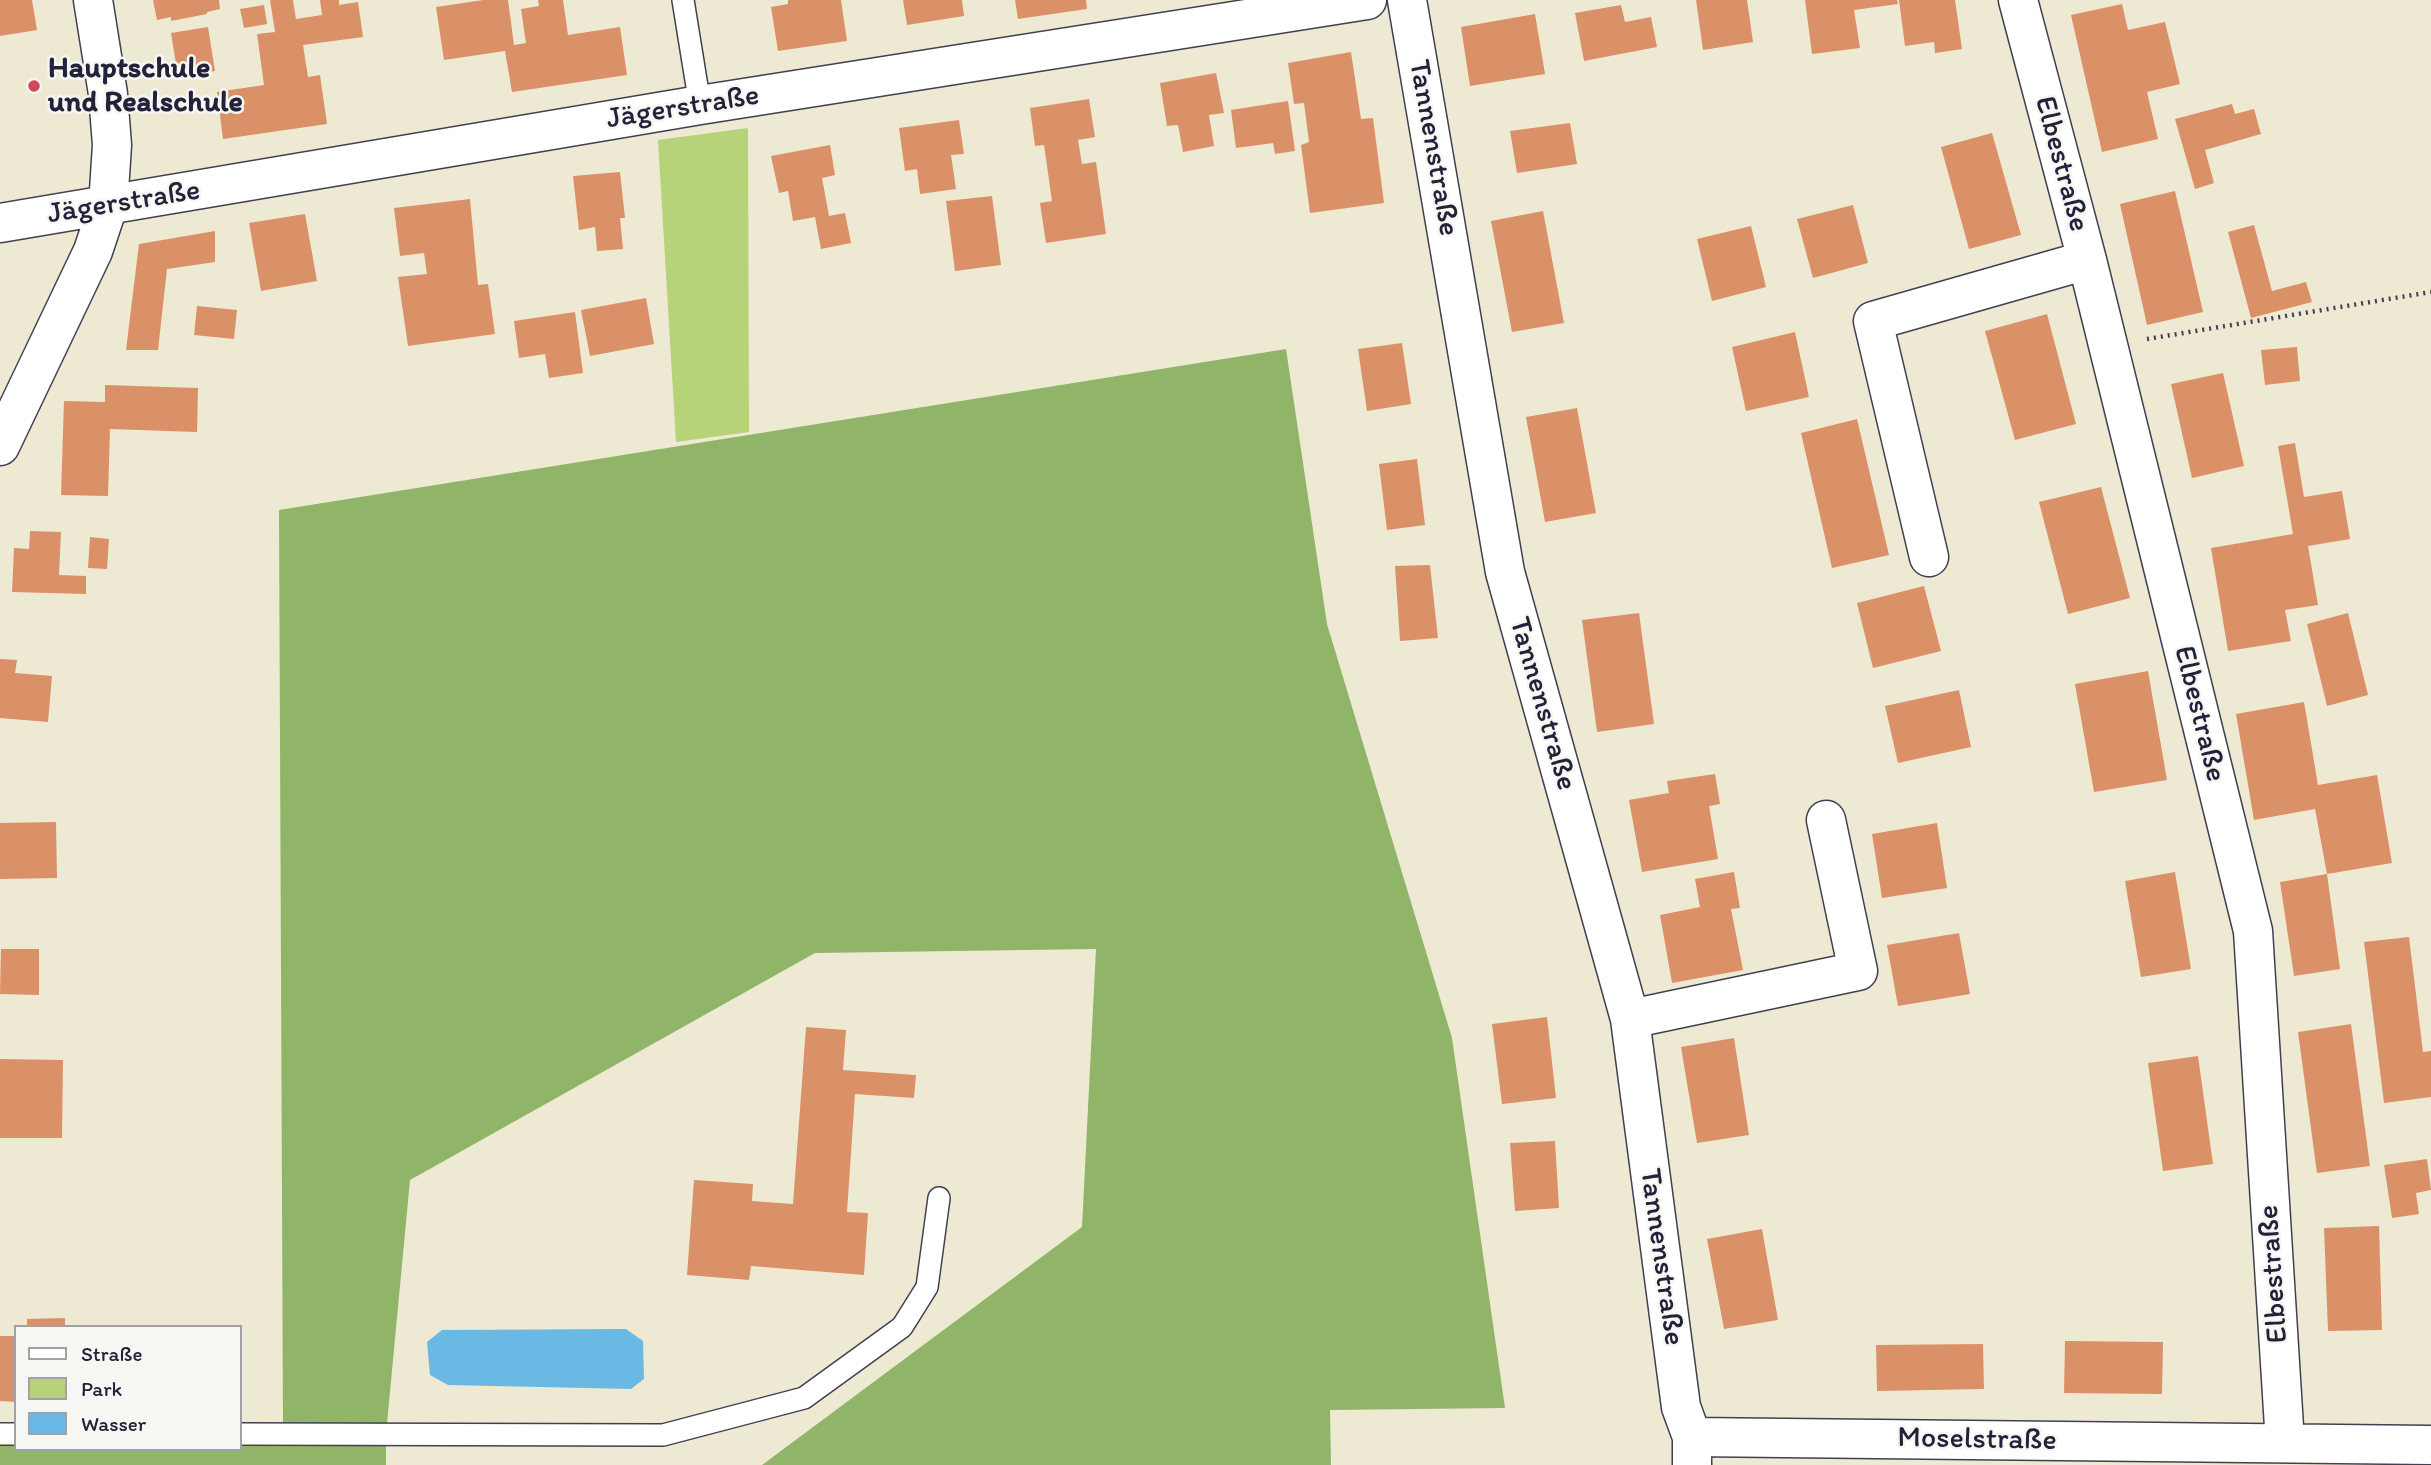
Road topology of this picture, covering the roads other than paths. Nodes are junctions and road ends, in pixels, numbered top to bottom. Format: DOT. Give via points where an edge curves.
graph roads {
  1 [pos="93,0"];
  2 [pos="683,0"];
  3 [pos="1367,0"];
  4 [pos="1407,0"];
  5 [pos="2018,0"];
  6 [pos="700,105"];
  7 [pos="108,206"];
  8 [pos="0,223"];
  9 [pos="2087,260"];
  10 [pos="0,446"];
  11 [pos="1929,557"];
  12 [pos="1826,820"];
  13 [pos="1630,1019"];
  14 [pos="939,1198"];
  15 [pos="242,1434"];
  16 [pos="1688,1436"];
  17 [pos="2285,1443"];
  18 [pos="2431,1446"];
  1 -- 7 [label="street" via="111,132"];
  2 -- 6 [label="lane"];
  3 -- 6 [label="street, Jägerstraße"];
  4 -- 13 [label="street, Tannenstraße" via="1505,572"];
  5 -- 9 [label="street, Elbestraße"];
  6 -- 7 [label="street, Jägerstraße"];
  7 -- 8 [label="street, Jägerstraße"];
  7 -- 10 [label="street" via="93,251"];
  9 -- 11 [label="street" via="1873,321"];
  9 -- 17 [label="street, Elbestraße" via="2253,931"];
  12 -- 13 [label="street" via="1858,971"];
  13 -- 16 [label="street, Tannenstraße"];
  14 -- 15 [label="lane" via="927,1287 902,1327 804,1398 663,1435"];
  16 -- 17 [label="street, Moselstraße"];
  17 -- 18 [label="street, Moselstraße"];
}
